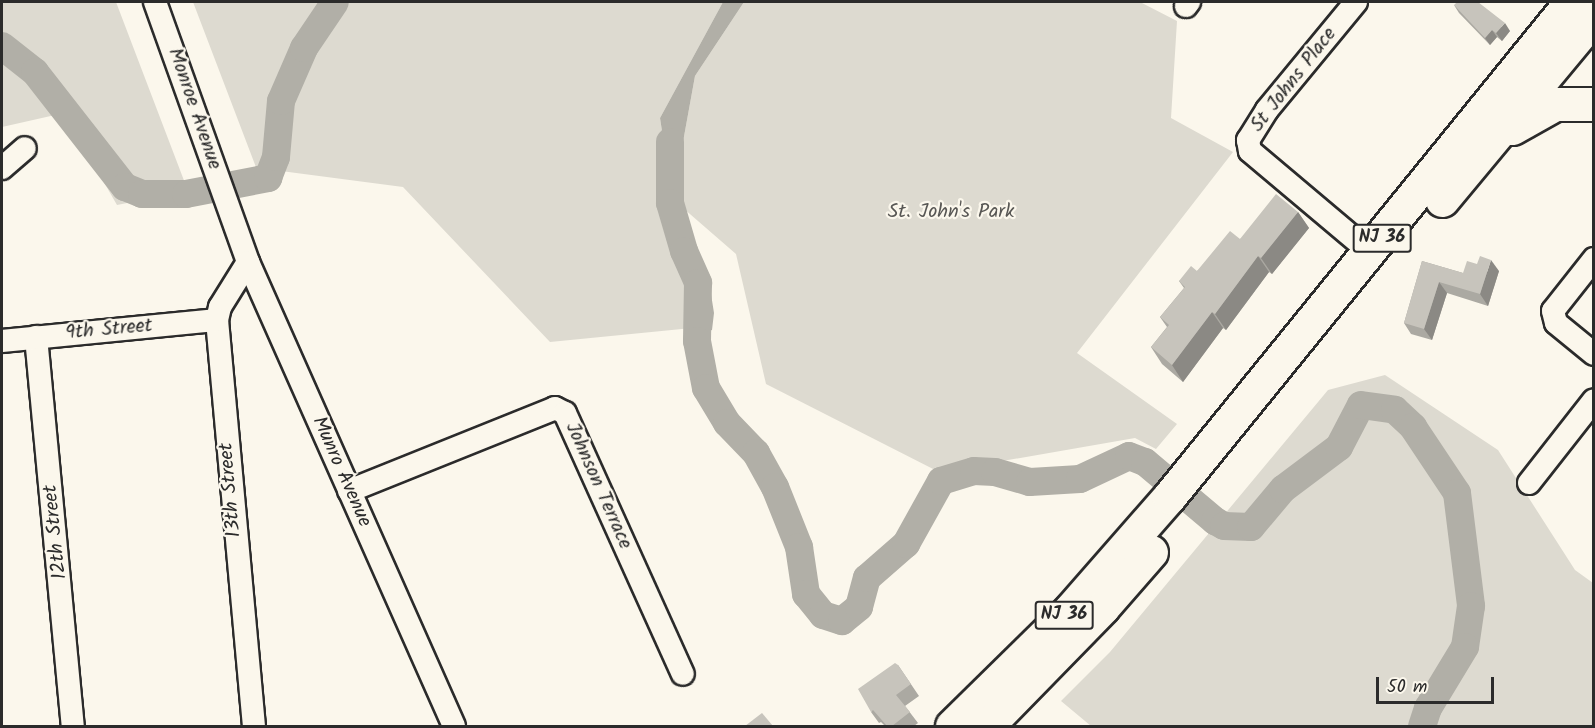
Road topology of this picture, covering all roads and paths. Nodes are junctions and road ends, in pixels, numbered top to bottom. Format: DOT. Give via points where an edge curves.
graph roads {
  1 [pos="155,2"];
  2 [pos="1356,2"];
  3 [pos="1571,2"];
  4 [pos="1593,17"];
  5 [pos="1593,104"];
  6 [pos="25,148"];
  7 [pos="1484,149"];
  8 [pos="2,168"];
  9 [pos="232,216"];
  10 [pos="1370,252"];
  11 [pos="1593,259"];
  12 [pos="248,262"];
  13 [pos="217,320"];
  14 [pos="36,337"];
  15 [pos="2,342"];
  16 [pos="1593,354"];
  17 [pos="1593,400"];
  18 [pos="1198,479"];
  19 [pos="1530,483"];
  20 [pos="349,491"];
  21 [pos="1176,505"];
  22 [pos="683,674"];
  23 [pos="73,726"];
  24 [pos="254,726"];
  25 [pos="454,726"];
  26 [pos="952,726"];
  27 [pos="987,726"];
  1 -- 9 [label="street, Monroe Avenue"];
  2 -- 10 [label="street, St Johns Place" via="1267,110 1248,140 1250,152"];
  3 -- 10 [label="highway, NJ 36"];
  4 -- 7 [label="highway, NJ 36"];
  5 -- 7 [label="highway" via="1563,102 1545,108"];
  6 -- 8 [label="street"];
  7 -- 18 [label="highway, NJ 36"];
  9 -- 12 [label="street, Munro Avenue"];
  10 -- 18 [label="highway, NJ 36"];
  11 -- 16 [label="street" via="1553,311 1556,323"];
  12 -- 13 [label="street, 13th Street" via="220,307"];
  12 -- 20 [label="street, Munro Avenue"];
  13 -- 14 [label="street, 9th Street"];
  13 -- 24 [label="street, 13th Street"];
  14 -- 15 [label="street, 9th Street"];
  14 -- 23 [label="street, 12th Street"];
  17 -- 19 [label="street"];
  18 -- 21 [label="highway, NJ 36"];
  20 -- 22 [label="street, Johnson Terrace" via="555,408 565,413"];
  20 -- 25 [label="street, Munro Avenue"];
  21 -- 26 [label="highway, NJ 36"];
  21 -- 27 [label="highway, NJ 36" via="1103,607"];
}
